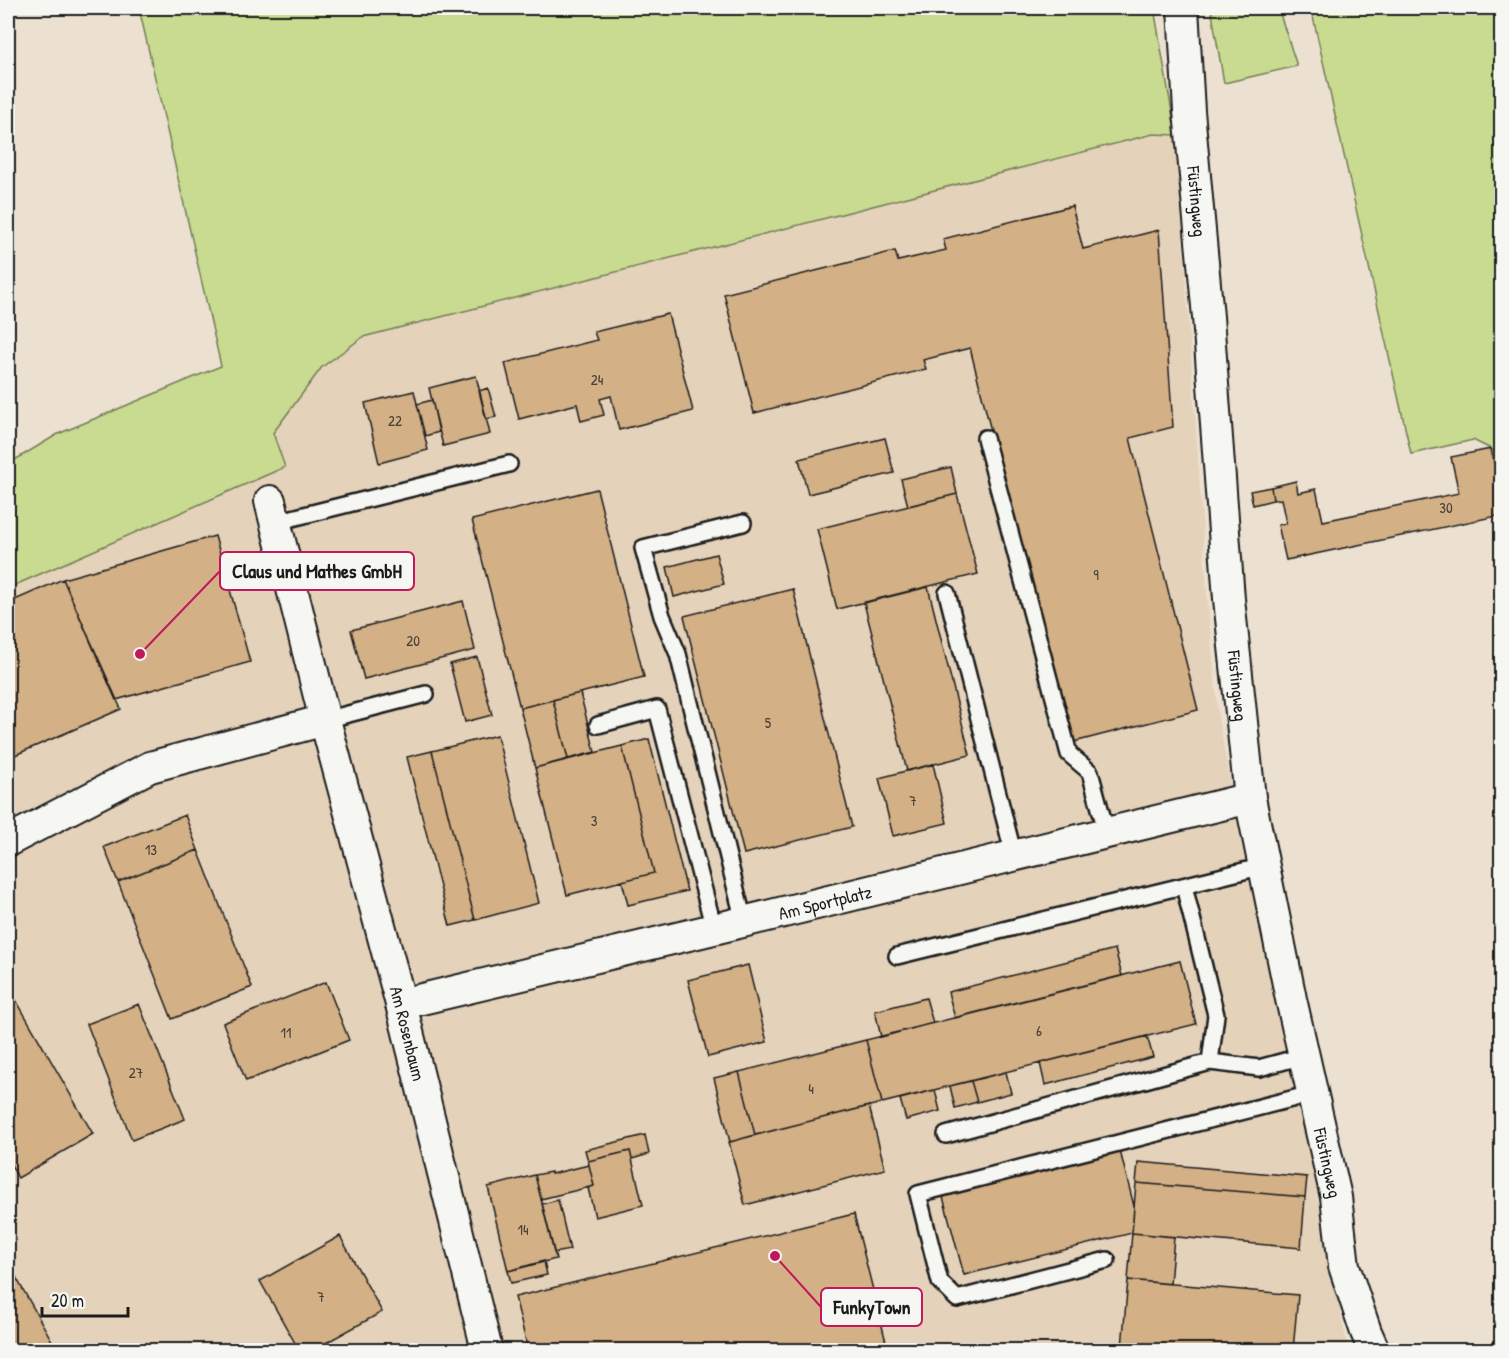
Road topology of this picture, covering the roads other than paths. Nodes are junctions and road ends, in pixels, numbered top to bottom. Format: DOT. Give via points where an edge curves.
graph roads {
  1 [pos="1183,8"];
  2 [pos="986,438"];
  3 [pos="509,464"];
  4 [pos="273,511"];
  5 [pos="743,523"];
  6 [pos="947,593"];
  7 [pos="426,694"];
  8 [pos="325,720"];
  9 [pos="598,724"];
  10 [pos="1250,798"];
  11 [pos="1107,834"];
  12 [pos="8,841"];
  13 [pos="1014,856"];
  14 [pos="1264,866"];
  15 [pos="1184,886"];
  16 [pos="744,922"];
  17 [pos="714,929"];
  18 [pos="897,956"];
  19 [pos="401,1004"];
  20 [pos="1303,1056"];
  21 [pos="1210,1062"];
  22 [pos="1311,1094"];
  23 [pos="946,1135"];
  24 [pos="1107,1260"];
  25 [pos="487,1350"];
  26 [pos="1374,1350"];
  1 -- 10 [label="street, Füstingweg" via="1228,599"];
  2 -- 11 [label="lane" via="1069,754 1090,772"];
  3 -- 4 [label="lane"];
  4 -- 8 [label="street, Am Rosenbaum"];
  5 -- 16 [label="lane" via="643,548 662,616 678,654"];
  6 -- 13 [label="lane"];
  7 -- 8 [label="lane"];
  8 -- 12 [label="street" via="150,767"];
  8 -- 19 [label="street, Am Rosenbaum"];
  9 -- 17 [label="lane" via="657,709"];
  10 -- 11 [label="street, Am Sportplatz"];
  10 -- 14 [label="street, Füstingweg"];
  11 -- 13 [label="street, Am Sportplatz"];
  13 -- 16 [label="street, Am Sportplatz"];
  14 -- 15 [label="lane"];
  14 -- 20 [label="street, Füstingweg"];
  15 -- 18 [label="lane"];
  15 -- 21 [label="lane" via="1216,1015"];
  16 -- 17 [label="street, Am Sportplatz"];
  17 -- 19 [label="street, Am Sportplatz"];
  19 -- 25 [label="street, Am Rosenbaum"];
  20 -- 21 [label="lane" via="1259,1068"];
  20 -- 22 [label="street, Füstingweg"];
  21 -- 23 [label="lane"];
  22 -- 24 [label="lane" via="918,1194 940,1282 957,1299"];
  22 -- 26 [label="street, Füstingweg" via="1336,1197 1344,1266"];
}
